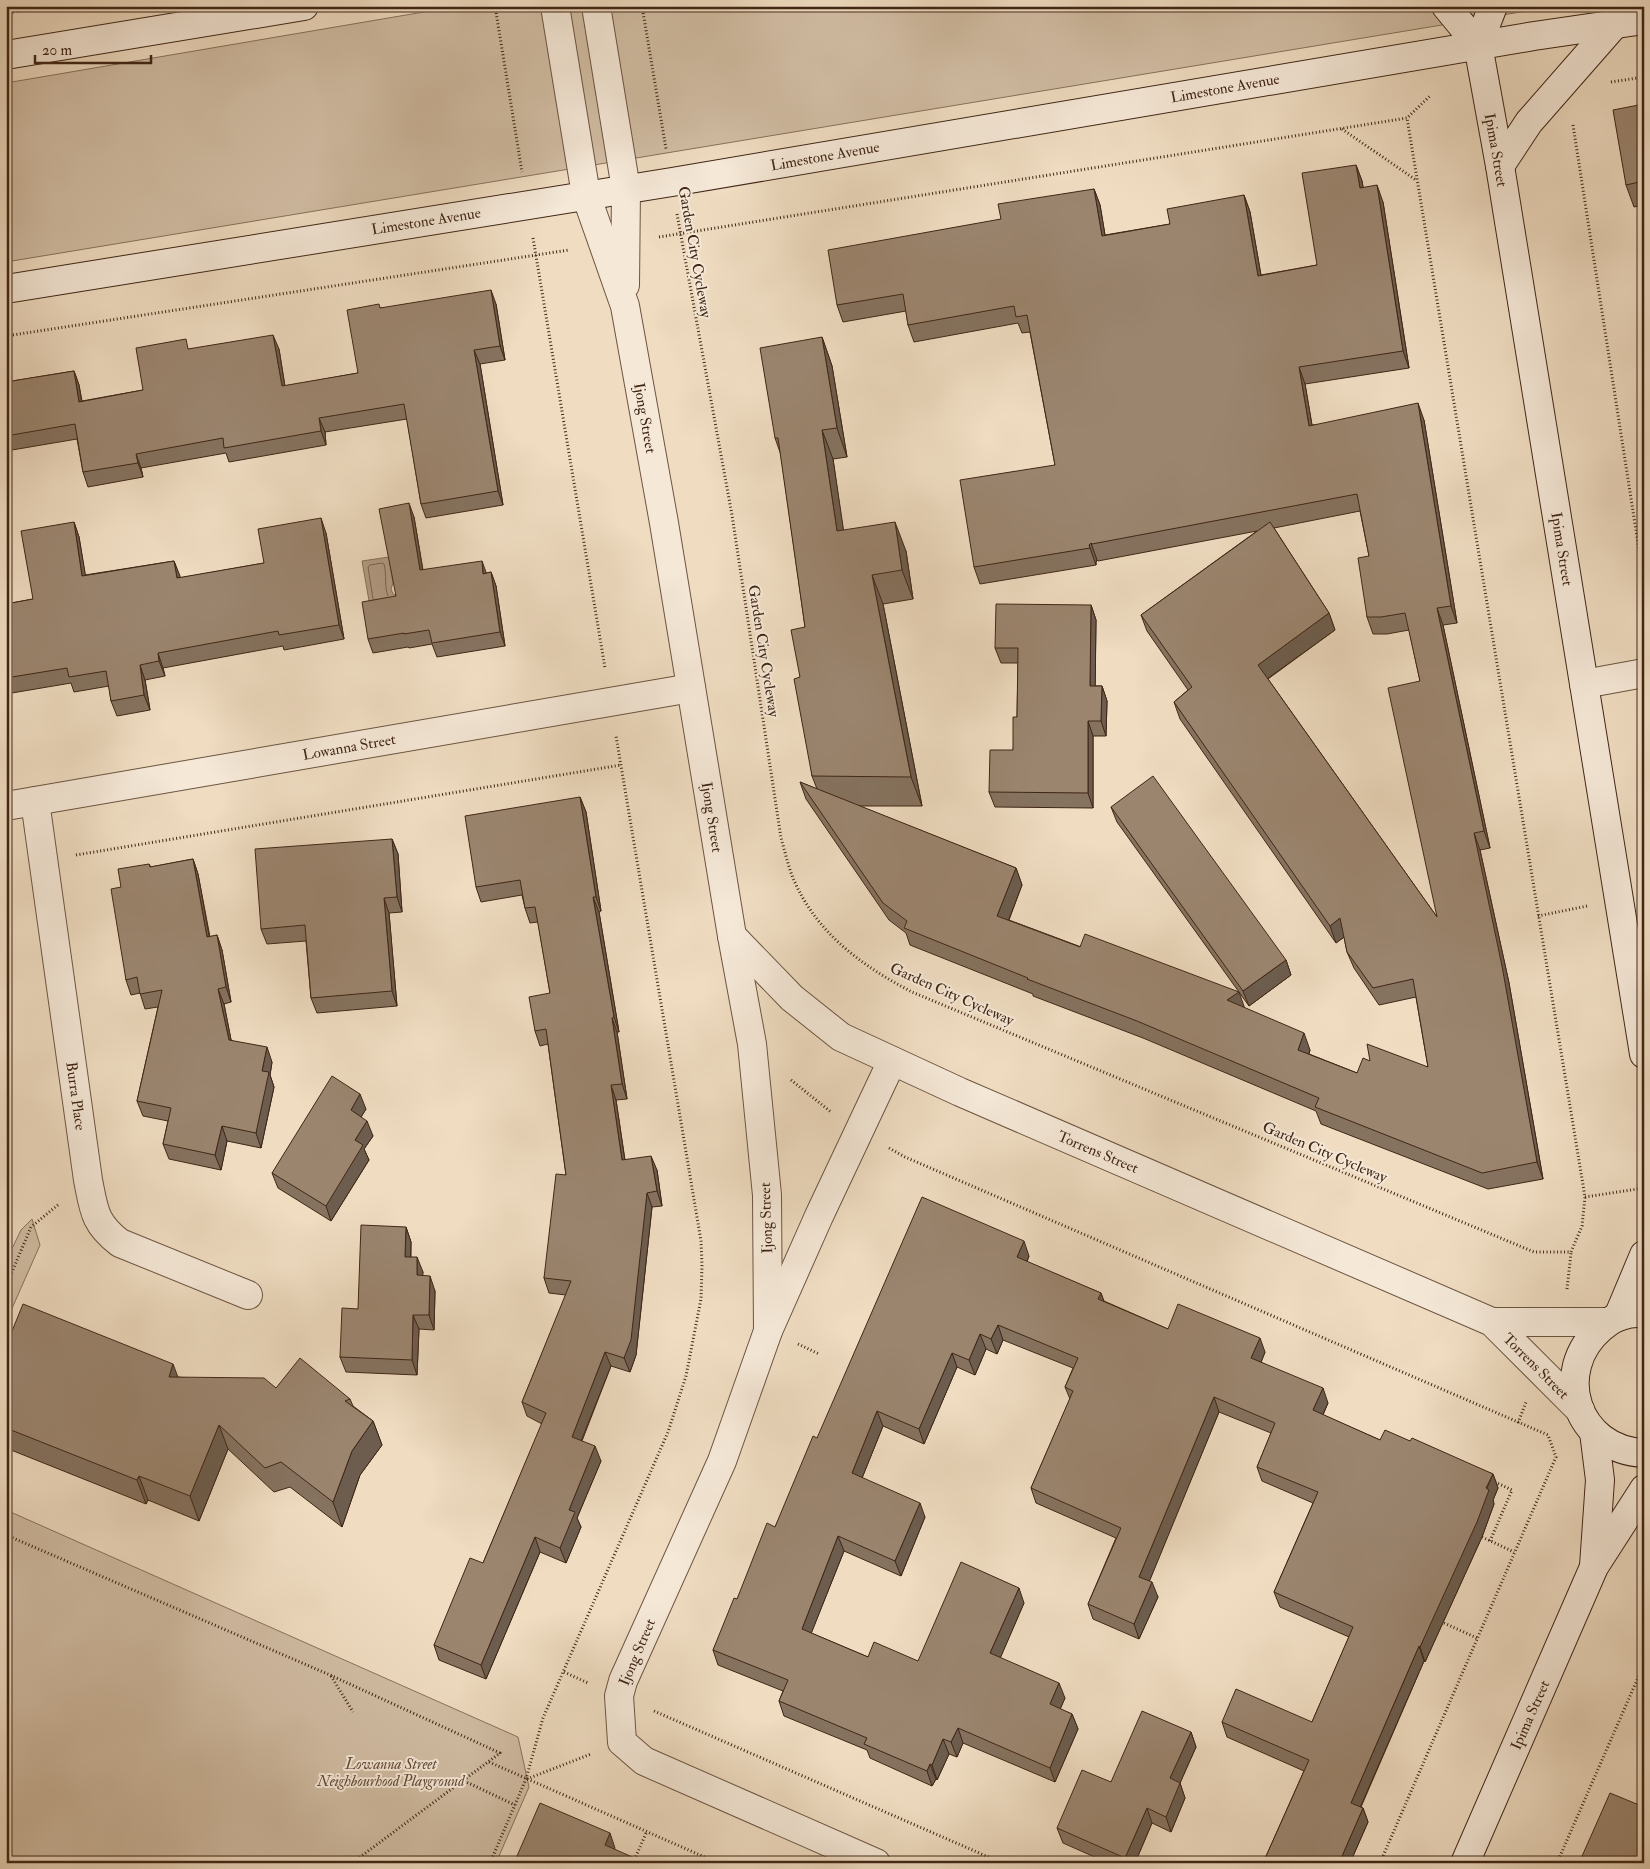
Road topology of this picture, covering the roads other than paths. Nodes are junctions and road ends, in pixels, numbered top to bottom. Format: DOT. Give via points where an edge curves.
graph roads {
  1 [pos="304,6"];
  2 [pos="555,6"];
  3 [pos="596,6"];
  4 [pos="1446,6"];
  5 [pos="1493,6"];
  6 [pos="1644,20"];
  7 [pos="1614,25"];
  8 [pos="1478,45"];
  9 [pos="6,55"];
  10 [pos="1500,166"];
  11 [pos="626,189"];
  12 [pos="586,196"];
  13 [pos="6,289"];
  14 [pos="625,306"];
  15 [pos="1644,673"];
  16 [pos="1584,684"];
  17 [pos="691,688"];
  18 [pos="35,801"];
  19 [pos="6,806"];
  20 [pos="732,936"];
  21 [pos="1644,1054"];
  22 [pos="892,1061"];
  23 [pos="1644,1255"];
  24 [pos="248,1295"];
  25 [pos="1623,1317"];
  26 [pos="1492,1322"];
  27 [pos="768,1331"];
  28 [pos="1587,1421"];
  29 [pos="1644,1453"];
  30 [pos="1644,1489"];
  31 [pos="1594,1567"];
  32 [pos="876,1863"];
  33 [pos="1465,1863"];
  1 -- 9 [label="street"];
  2 -- 12 [label="street, Ijong Street"];
  3 -- 11 [label="street, Ijong Street"];
  4 -- 8 [label="street, Ipima Street"];
  5 -- 8 [label="street"];
  6 -- 7 [label="street, Limestone Avenue"];
  7 -- 8 [label="street, Limestone Avenue"];
  7 -- 10 [label="street" via="1529,122"];
  8 -- 10 [label="street, Ipima Street"];
  8 -- 11 [label="street, Limestone Avenue"];
  10 -- 16 [label="street, Ipima Street"];
  11 -- 12 [label="street, Limestone Avenue"];
  11 -- 14 [label="street, Ijong Street"];
  12 -- 13 [label="street, Limestone Avenue"];
  12 -- 14 [label="street, Ijong Street"];
  14 -- 17 [label="street, Ijong Street"];
  15 -- 16 [label="street"];
  16 -- 21 [label="street, Ipima Street"];
  17 -- 18 [label="street, Lowanna Street"];
  17 -- 20 [label="street, Ijong Street"];
  18 -- 19 [label="street, Lowanna Street"];
  18 -- 24 [label="street, Burra Place" via="88,1180 96,1217 106,1233 120,1243"];
  20 -- 22 [label="street, Torrens Street" via="792,998 841,1037"];
  20 -- 27 [label="street, Ijong Street" via="752,1044 767,1195"];
  22 -- 26 [label="street, Torrens Street"];
  22 -- 27 [label="street, Ijong Street"];
  23 -- 25 [label="street"];
  25 -- 26 [label="street, Torrens Street"];
  25 -- 28 [label="street, Ipima Street" via="1593,1335 1581,1352 1575,1371 1575,1391"];
  26 -- 28 [label="street, Torrens Street"];
  27 -- 32 [label="street, Ijong Street" via="722,1461 623,1681 619,1696 622,1742 644,1762"];
  28 -- 29 [label="street, Torrens Street" via="1605,1442 1620,1449"];
  28 -- 31 [label="street, Ipima Street" via="1600,1480"];
  30 -- 31 [label="street, Ipima Street"];
  31 -- 33 [label="street, Ipima Street"];
}
